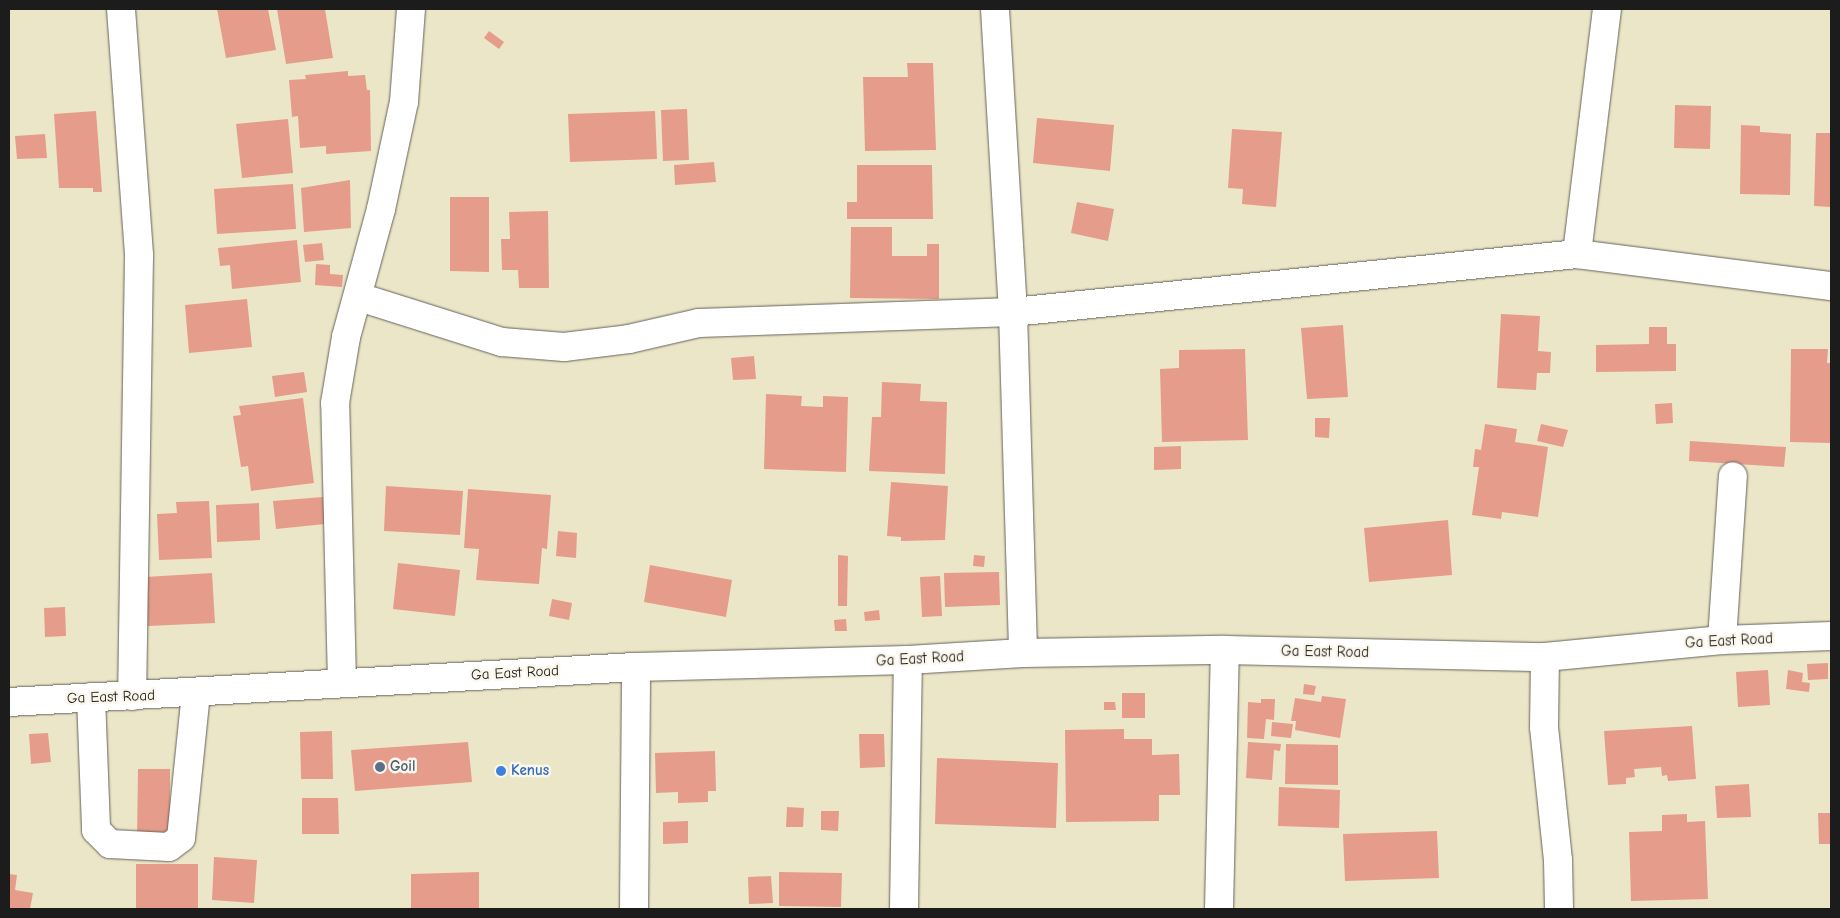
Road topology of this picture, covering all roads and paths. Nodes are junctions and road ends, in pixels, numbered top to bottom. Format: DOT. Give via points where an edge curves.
graph roads {
  1 [pos="121,9"];
  2 [pos="411,9"];
  3 [pos="995,9"];
  4 [pos="1607,9"];
  5 [pos="1577,254"];
  6 [pos="1831,286"];
  7 [pos="359,297"];
  8 [pos="1013,312"];
  9 [pos="1733,476"];
  10 [pos="1831,636"];
  11 [pos="1722,640"];
  12 [pos="1225,650"];
  13 [pos="1023,653"];
  14 [pos="1545,657"];
  15 [pos="908,660"];
  16 [pos="636,667"];
  17 [pos="342,682"];
  18 [pos="196,694"];
  19 [pos="132,696"];
  20 [pos="91,697"];
  21 [pos="9,702"];
  22 [pos="634,909"];
  23 [pos="904,909"];
  24 [pos="1219,909"];
  25 [pos="1559,909"];
  1 -- 19 [label="street" via="139,256"];
  2 -- 7 [label="street" via="404,102"];
  3 -- 8 [label="street"];
  4 -- 5 [label="street"];
  5 -- 6 [label="street"];
  5 -- 8 [label="street"];
  7 -- 8 [label="street" via="502,342 564,347 629,339 699,323"];
  7 -- 17 [label="street" via="346,337 335,403"];
  8 -- 13 [label="street"];
  9 -- 11 [label="street"];
  10 -- 11 [label="street, Ga East Road"];
  11 -- 14 [label="street, Ga East Road"];
  12 -- 13 [label="street, Ga East Road"];
  12 -- 14 [label="street, Ga East Road"];
  12 -- 24 [label="street"];
  13 -- 15 [label="street, Ga East Road"];
  14 -- 25 [label="street" via="1544,727 1558,860"];
  15 -- 16 [label="street, Ga East Road"];
  15 -- 23 [label="street"];
  16 -- 17 [label="street, Ga East Road"];
  16 -- 22 [label="street"];
  17 -- 18 [label="street, Ga East Road"];
  18 -- 19 [label="street, Ga East Road"];
  18 -- 20 [label="street" via="180,838 169,848 110,844 96,830"];
  19 -- 20 [label="street, Ga East Road"];
  20 -- 21 [label="street, Ga East Road"];
}
